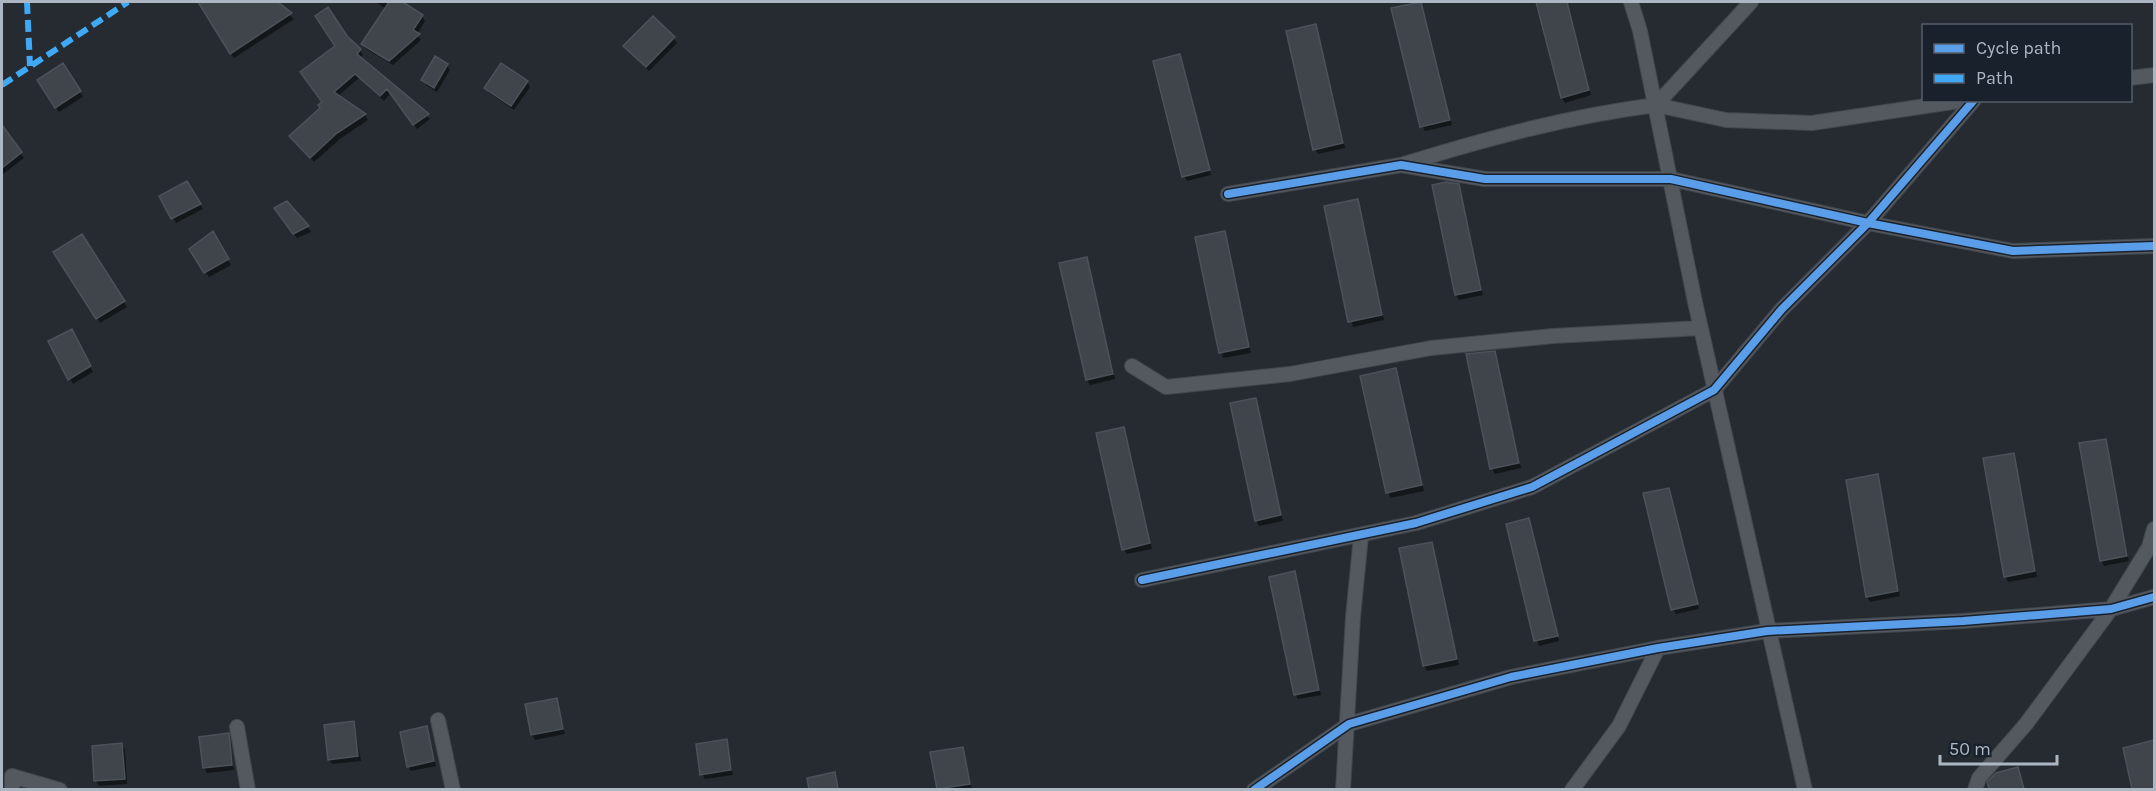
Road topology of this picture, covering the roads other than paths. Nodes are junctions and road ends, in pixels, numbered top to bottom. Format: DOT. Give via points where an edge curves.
graph roads {
  1 [pos="1630,2"];
  2 [pos="1751,2"];
  3 [pos="2154,75"];
  4 [pos="2132,78"];
  5 [pos="1953,102"];
  6 [pos="1972,102"];
  7 [pos="1656,105"];
  8 [pos="1401,165"];
  9 [pos="1671,179"];
  10 [pos="1228,194"];
  11 [pos="1868,223"];
  12 [pos="2154,246"];
  13 [pos="1701,328"];
  14 [pos="1132,366"];
  15 [pos="1714,390"];
  16 [pos="2154,529"];
  17 [pos="1360,536"];
  18 [pos="1142,580"];
  19 [pos="2154,597"];
  20 [pos="2111,609"];
  21 [pos="1767,631"];
  22 [pos="1658,648"];
  23 [pos="438,720"];
  24 [pos="1349,724"];
  25 [pos="237,727"];
  26 [pos="12,789"];
  27 [pos="60,789"];
  28 [pos="248,789"];
  29 [pos="453,789"];
  30 [pos="1254,789"];
  31 [pos="1343,789"];
  32 [pos="1572,789"];
  33 [pos="1805,789"];
  34 [pos="1975,789"];
  1 -- 7 [label="street"];
  2 -- 7 [label="street"];
  3 -- 4 [label="street"];
  5 -- 7 [label="street" via="1812,123 1726,120"];
  6 -- 11 [label="street"];
  7 -- 8 [label="street" via="1598,112 1495,135"];
  7 -- 9 [label="street"];
  8 -- 9 [label="street" via="1485,179"];
  8 -- 10 [label="street"];
  9 -- 11 [label="street"];
  9 -- 13 [label="street"];
  11 -- 12 [label="street" via="2013,251"];
  11 -- 15 [label="street" via="1782,309"];
  13 -- 14 [label="street" via="1431,348 1290,374 1166,387"];
  13 -- 15 [label="street"];
  15 -- 17 [label="street" via="1532,487"];
  15 -- 21 [label="street"];
  16 -- 20 [label="street" via="2149,547"];
  17 -- 18 [label="street"];
  17 -- 24 [label="street"];
  19 -- 20 [label="street"];
  20 -- 21 [label="street"];
  20 -- 34 [label="street" via="2026,724 1979,778"];
  21 -- 22 [label="street"];
  21 -- 33 [label="street"];
  22 -- 24 [label="street" via="1510,677"];
  22 -- 32 [label="street" via="1619,726"];
  23 -- 29 [label="street"];
  24 -- 30 [label="street"];
  24 -- 31 [label="street"];
  25 -- 28 [label="street"];
  26 -- 27 [label="street" via="12,776"];
}
